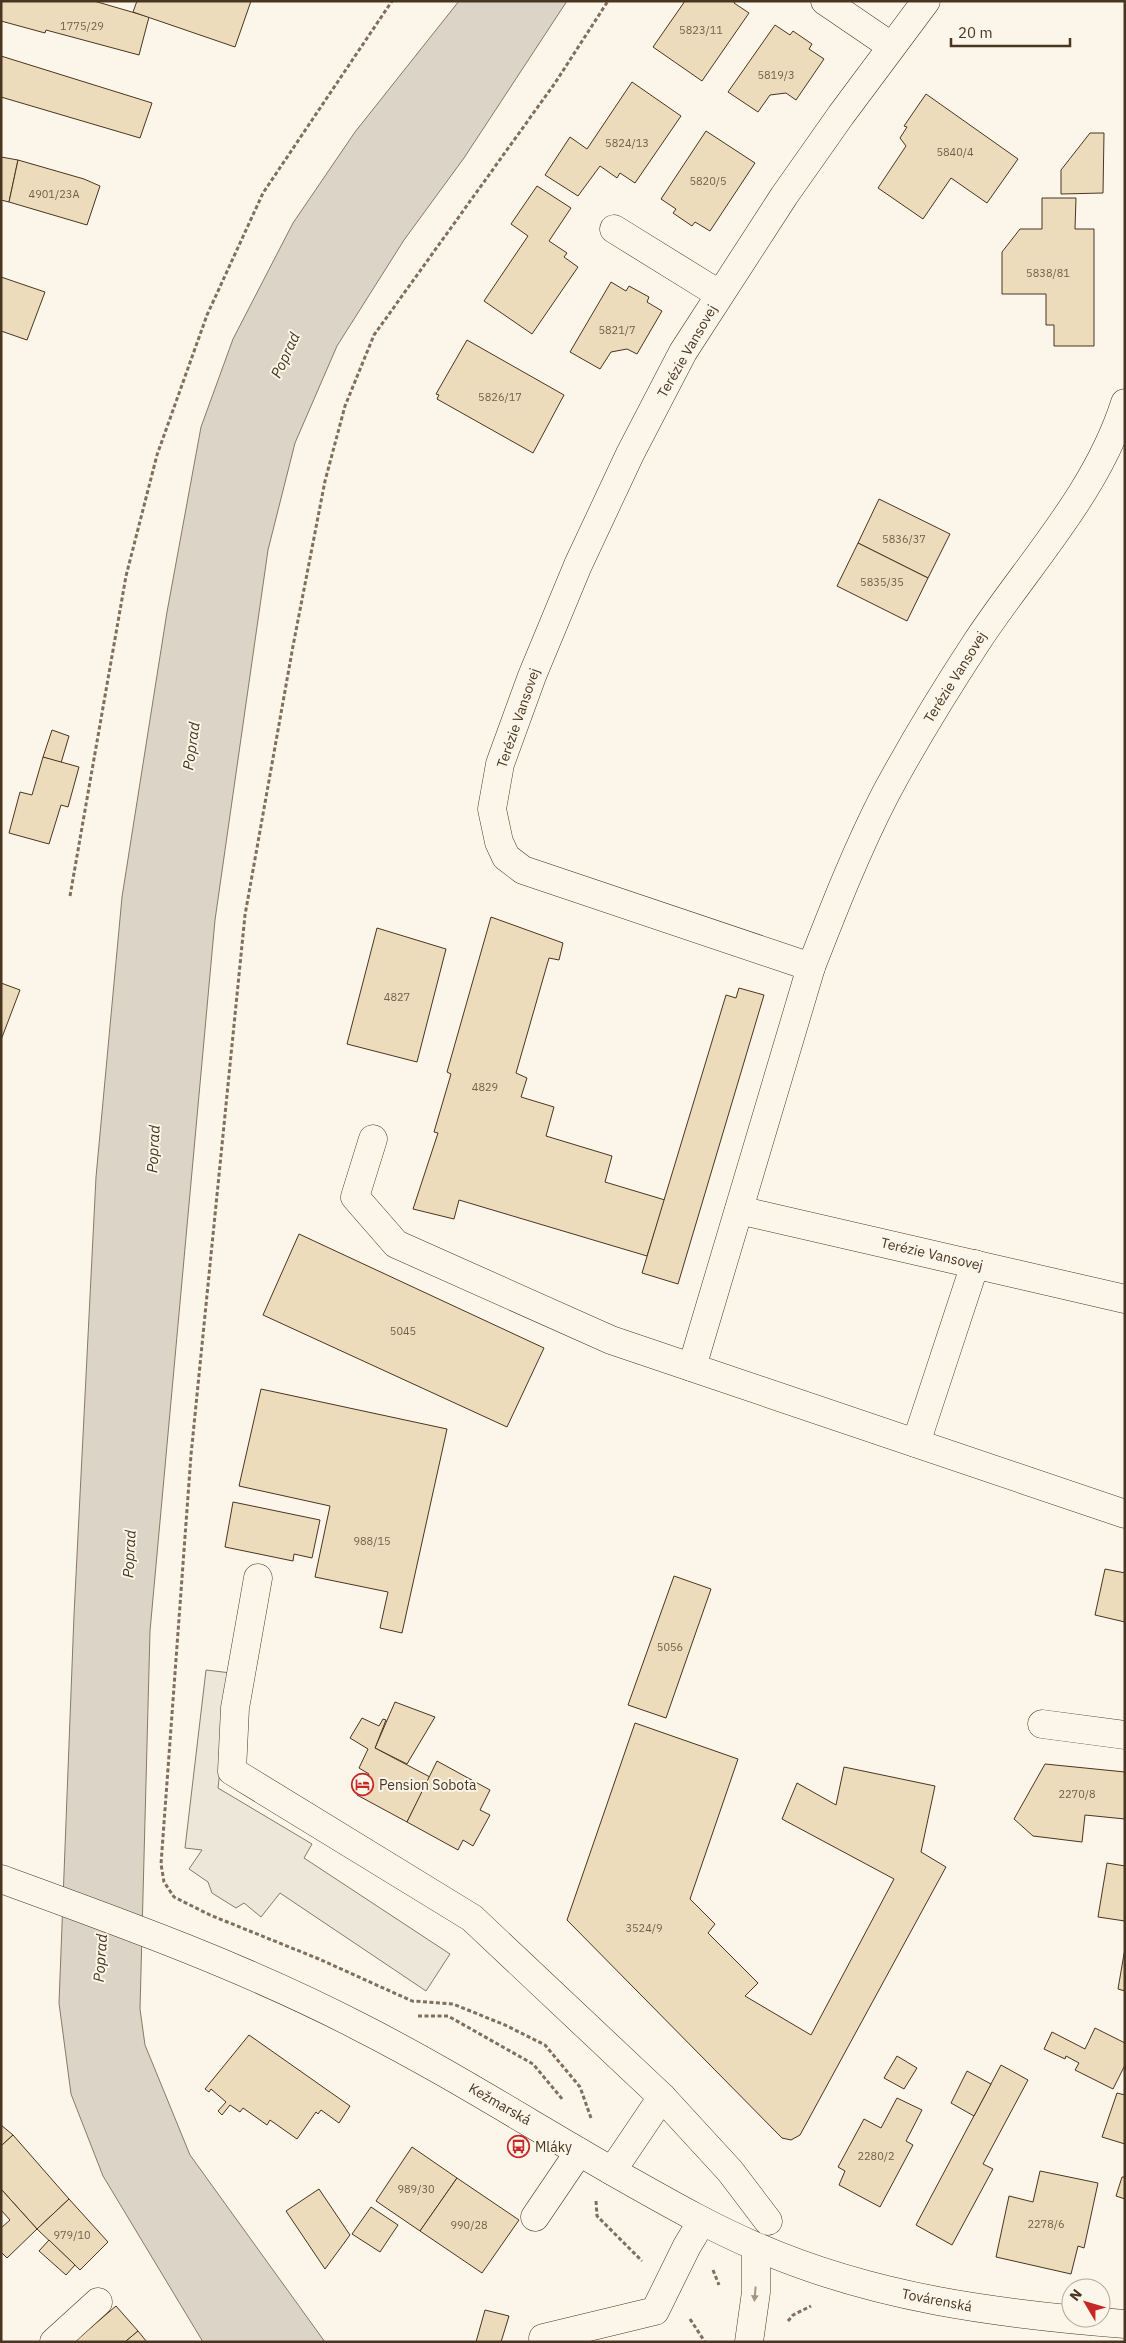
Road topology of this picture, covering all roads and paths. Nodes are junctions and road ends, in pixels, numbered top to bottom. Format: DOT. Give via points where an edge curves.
graph roads {
  1 [pos="392,1"];
  2 [pos="608,1"];
  3 [pos="825,1"];
  4 [pos="926,1"];
  5 [pos="891,46"];
  6 [pos="614,229"];
  7 [pos="719,294"];
  8 [pos="1125,403"];
  9 [pos="70,896"];
  10 [pos="811,966"];
  11 [pos="373,1139"];
  12 [pos="739,1210"];
  13 [pos="975,1264"];
  14 [pos="1125,1299"];
  15 [pos="692,1367"];
  16 [pos="916,1443"];
  17 [pos="1125,1514"];
  18 [pos="258,1578"];
  19 [pos="1042,1724"];
  20 [pos="1125,1734"];
  21 [pos="6,1881"];
  22 [pos="662,2097"];
  23 [pos="593,2123"];
  24 [pos="579,2152"];
  25 [pos="612,2171"];
  26 [pos="596,2197"];
  27 [pos="535,2217"];
  28 [pos="702,2221"];
  29 [pos="768,2222"];
  30 [pos="756,2247"];
  31 [pos="668,2285"];
  32 [pos="98,2302"];
  33 [pos="1125,2324"];
  34 [pos="543,2338"];
  35 [pos="54,2342"];
  36 [pos="705,2342"];
  37 [pos="749,2342"];
  1 -- 9 [label="path" via="263,193 207,315 157,455 126,576"];
  2 -- 23 [label="path" via="555,83 374,335 345,406 325,481 245,915 190,1455 161,1864 164,1882 174,1897 210,1915 412,2001 453,2004 544,2045 580,2086"];
  3 -- 5 [label="street"];
  4 -- 5 [label="street, Terézie Vansovej"];
  5 -- 7 [label="street, Terézie Vansovej"];
  6 -- 7 [label="street, Terézie Vansovej"];
  7 -- 10 [label="street, Terézie Vansovej" via="683,352 578,564 500,764 492,809 499,842 506,857 523,870"];
  8 -- 10 [label="street, Terézie Vansovej" via="1102,460 1084,493 934,707 886,794 844,882"];
  10 -- 12 [label="street, Terézie Vansovej"];
  11 -- 15 [label="street" via="355,1197 396,1244 611,1340"];
  12 -- 13 [label="street, Terézie Vansovej"];
  12 -- 15 [label="street, Terézie Vansovej"];
  13 -- 14 [label="street, Terézie Vansovej"];
  13 -- 16 [label="street"];
  15 -- 16 [label="street"];
  16 -- 17 [label="street"];
  18 -- 22 [label="street" via="236,1708 232,1771 472,1918"];
  19 -- 20 [label="street"];
  21 -- 24 [label="street, Kežmarská" via="179,1944 358,2026"];
  22 -- 25 [label="street"];
  22 -- 29 [label="street" via="730,2171"];
  24 -- 25 [label="street, Kežmarská"];
  24 -- 27 [label="street"];
  25 -- 28 [label="street, Kežmarská"];
  26 -- 31 [label="path" via="597,2216"];
  28 -- 30 [label="street, Kežmarská"];
  28 -- 31 [label="street"];
  30 -- 33 [label="street, Továrenská" via="880,2289 948,2304"];
  30 -- 37 [label="street, one-way" via="756,2292"];
  31 -- 34 [label="street" via="654,2311"];
  31 -- 36 [label="path"];
  32 -- 35 [label="street"];
}
